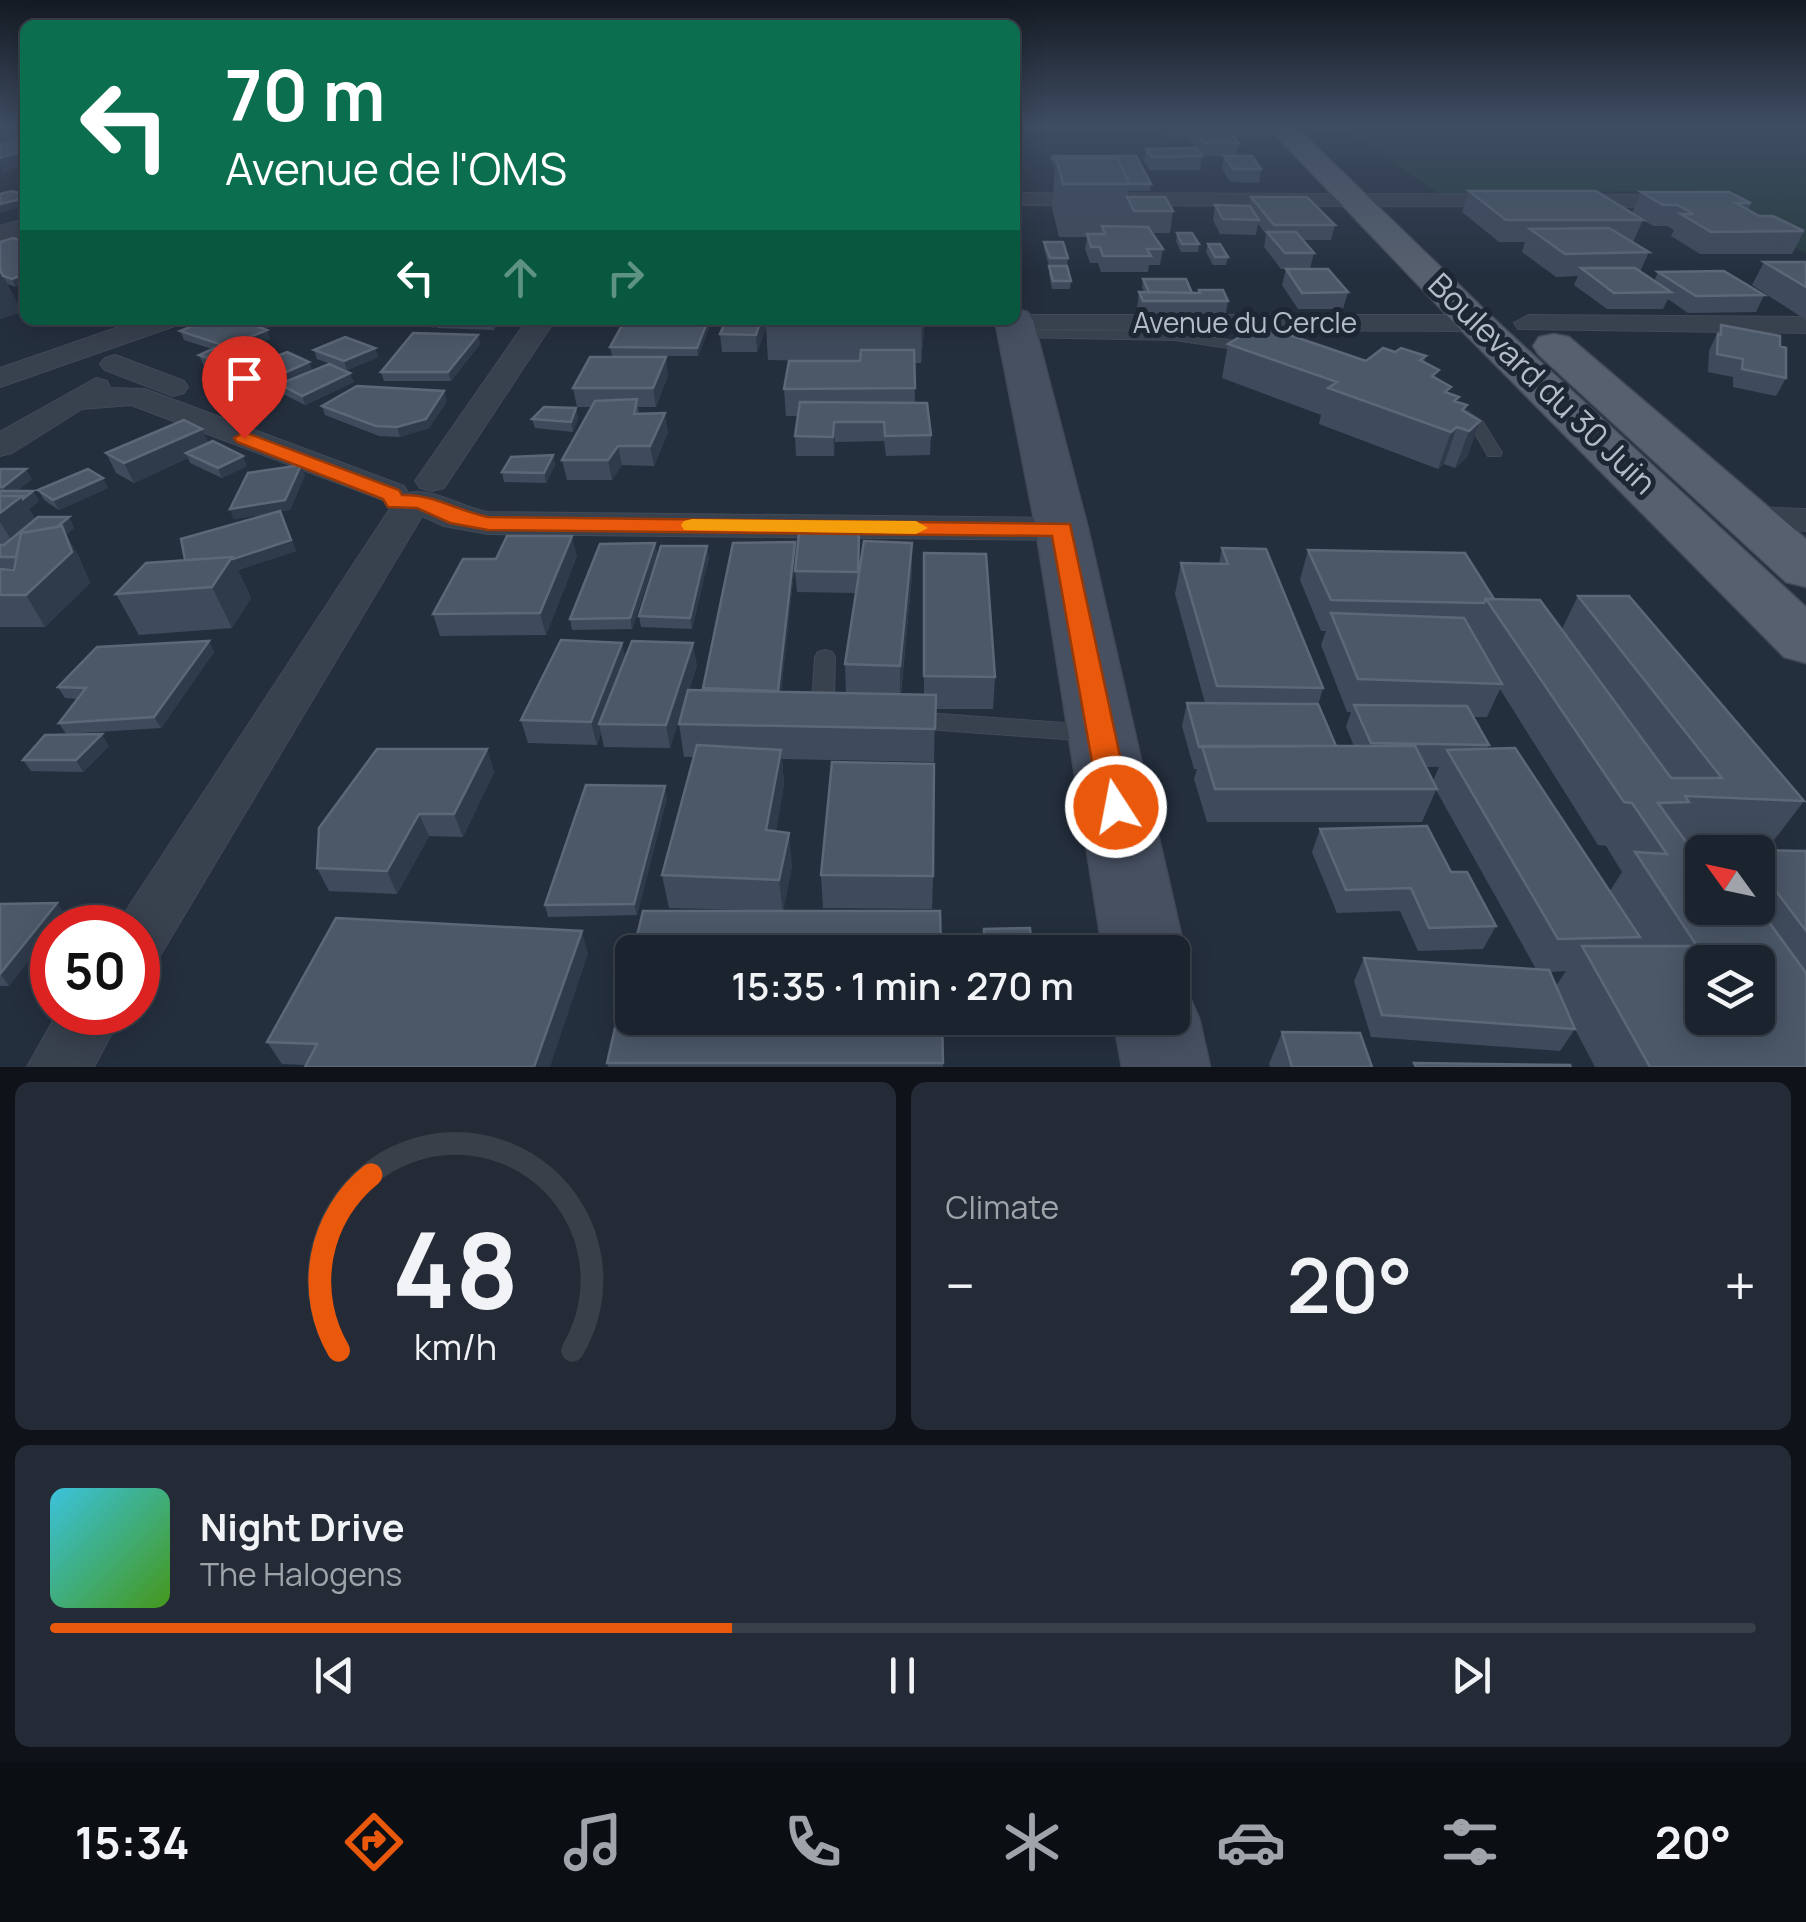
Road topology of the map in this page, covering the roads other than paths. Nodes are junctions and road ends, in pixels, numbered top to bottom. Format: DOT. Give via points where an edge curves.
graph roads {
  1 [pos="1345,175"];
  2 [pos="1020,199"];
  3 [pos="1374,200"];
  4 [pos="1700,201"];
  5 [pos="1476,323"];
  6 [pos="1528,323"];
  7 [pos="156,325"];
  8 [pos="536,325"];
  9 [pos="1806,325"];
  10 [pos="1015,326"];
  11 [pos="1264,348"];
  12 [pos="101,356"];
  13 [pos="0,378"];
  14 [pos="1451,402"];
  15 [pos="63,406"];
  16 [pos="1622,406"];
  17 [pos="1569,409"];
  18 [pos="0,424"];
  19 [pos="0,446"];
  20 [pos="1494,454"];
  21 [pos="413,492"];
  22 [pos="1750,518"];
  23 [pos="1806,520"];
  24 [pos="1062,529"];
  25 [pos="1806,569"];
  26 [pos="1806,578"];
  27 [pos="1806,634"];
  28 [pos="1806,642"];
  29 [pos="825,656"];
  30 [pos="1102,734"];
  31 [pos="160,905"];
  32 [pos="1141,935"];
  33 [pos="78,1035"];
  34 [pos="1159,1035"];
  35 [pos="58,1067"];
  36 [pos="1166,1067"];
  1 -- 3 [label="main road, Boulevard du 30 Juin"];
  2 -- 3 [label="street"];
  3 -- 4 [label="street"];
  3 -- 5 [label="main road, Boulevard du 30 Juin"];
  3 -- 6 [label="main road, Boulevard du 30 Juin"];
  5 -- 10 [label="street, Avenue du Cercle"];
  5 -- 17 [label="main road, Boulevard du 30 Juin"];
  6 -- 9 [label="street"];
  6 -- 16 [label="main road, Boulevard du 30 Juin"];
  7 -- 12 [label="street"];
  8 -- 21 [label="street"];
  10 -- 11 [label="lane"];
  10 -- 24 [label="main road"];
  12 -- 13 [label="street"];
  12 -- 15 [label="street" via="104,382"];
  12 -- 21 [label="street"];
  14 -- 20 [label="lane" via="1478,425"];
  15 -- 18 [label="street"];
  15 -- 19 [label="street"];
  15 -- 21 [label="street" via="134,396"];
  16 -- 22 [label="main road, Boulevard du 30 Juin"];
  16 -- 26 [label="main road"];
  17 -- 27 [label="main road"];
  17 -- 28 [label="main road, Boulevard du 30 Juin"];
  21 -- 24 [label="street" via="458,518 488,523"];
  21 -- 31 [label="street"];
  22 -- 23 [label="street"];
  22 -- 25 [label="main road, Boulevard du 30 Juin"];
  24 -- 30 [label="main road"];
  29 -- 30 [label="lane" via="823,703 842,714"];
  30 -- 32 [label="main road"];
  33 -- 35 [label="street"];
  34 -- 36 [label="main road"];
}
